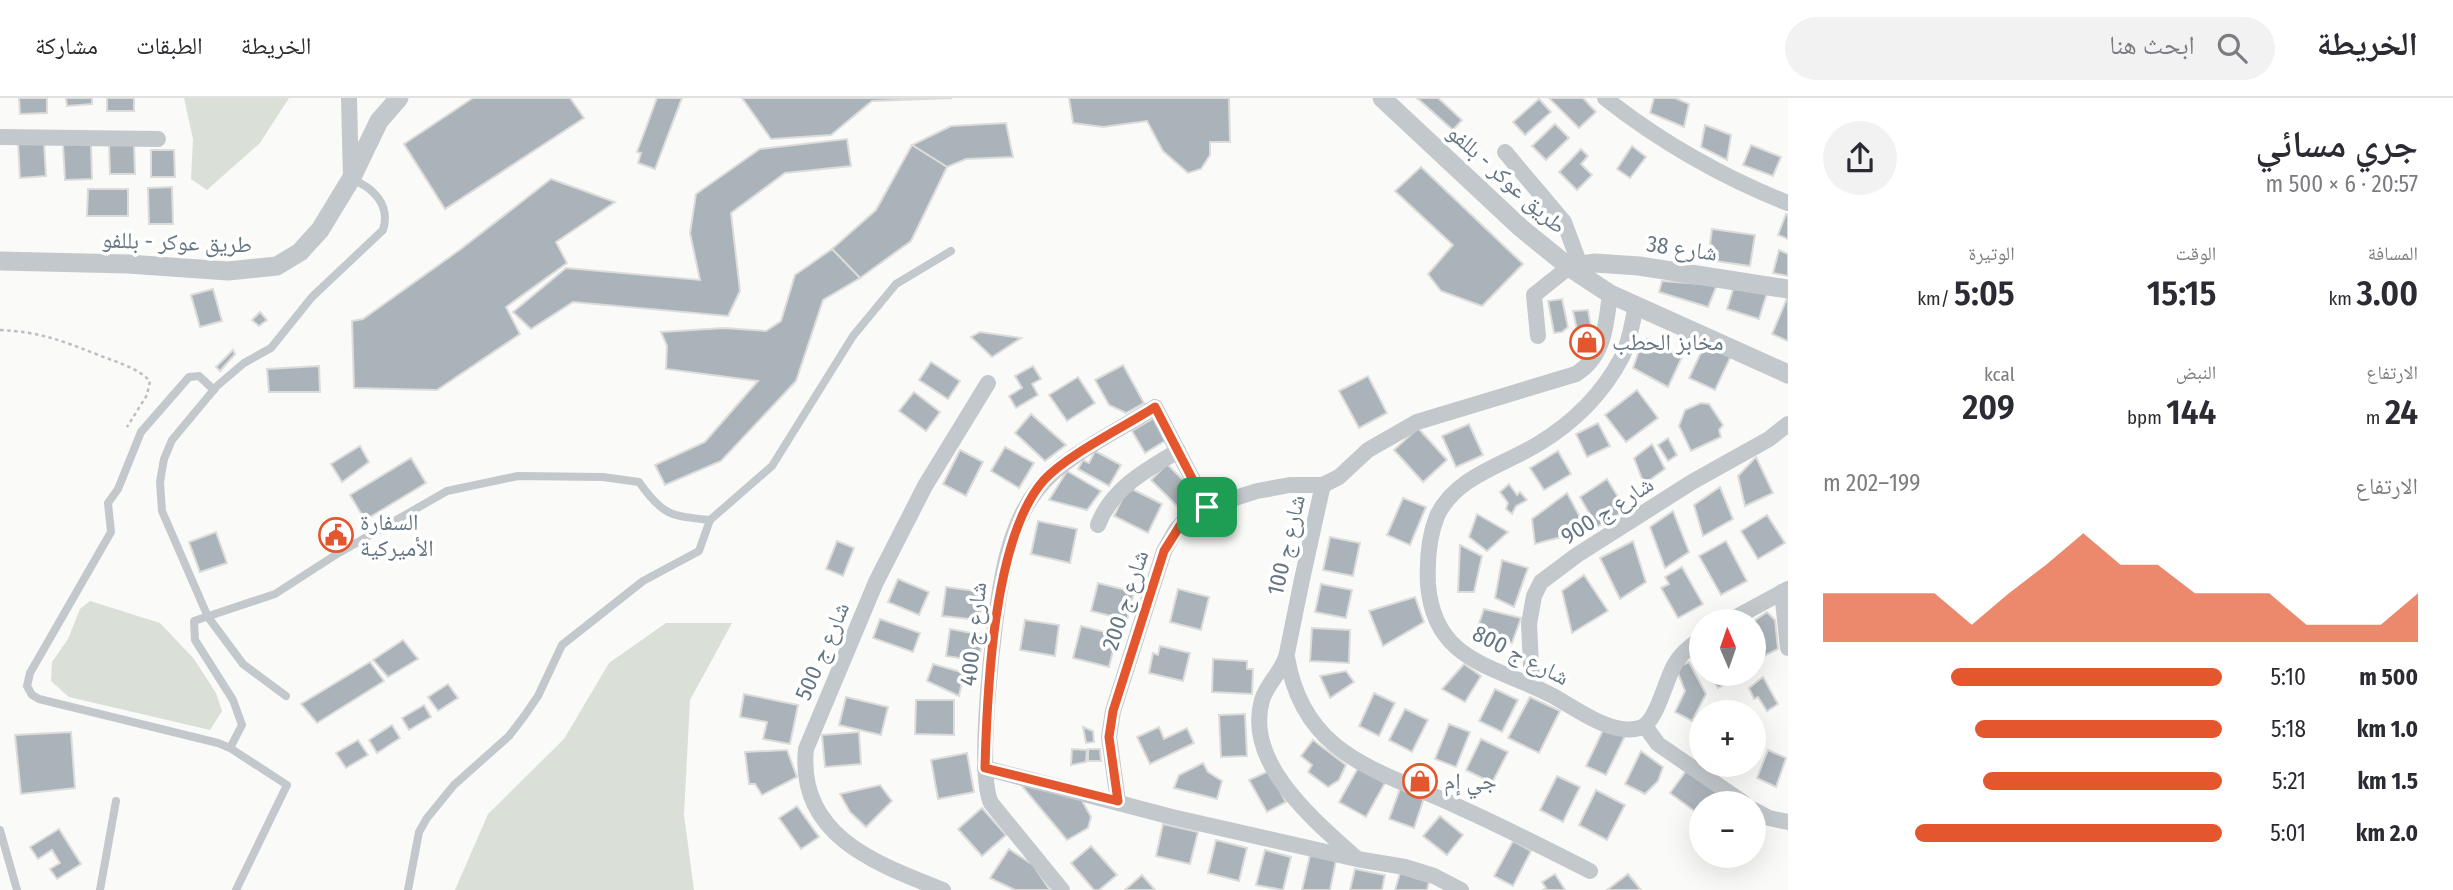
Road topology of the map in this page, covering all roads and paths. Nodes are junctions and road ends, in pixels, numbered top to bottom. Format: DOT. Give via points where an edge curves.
graph roads {
  1 [pos="400,98"];
  2 [pos="409,98"];
  3 [pos="1382,98"];
  4 [pos="1605,98"];
  5 [pos="353,101"];
  6 [pos="0,137"];
  7 [pos="158,139"];
  8 [pos="371,142"];
  9 [pos="1505,152"];
  10 [pos="351,179"];
  11 [pos="1788,203"];
  12 [pos="951,251"];
  13 [pos="0,261"];
  14 [pos="1574,266"];
  15 [pos="1788,289"];
  16 [pos="1610,294"];
  17 [pos="1636,306"];
  18 [pos="0,330"];
  19 [pos="1538,336"];
  20 [pos="1788,374"];
  21 [pos="988,383"];
  22 [pos="214,390"];
  23 [pos="1788,424"];
  24 [pos="127,427"];
  25 [pos="1178,452"];
  26 [pos="1323,485"];
  27 [pos="1207,507"];
  28 [pos="710,520"];
  29 [pos="1098,525"];
  30 [pos="1785,591"];
  31 [pos="1751,609"];
  32 [pos="208,617"];
  33 [pos="1689,648"];
  34 [pos="1788,648"];
  35 [pos="1287,657"];
  36 [pos="1532,685"];
  37 [pos="286,696"];
  38 [pos="1645,726"];
  39 [pos="230,748"];
  40 [pos="985,768"];
  41 [pos="1727,791"];
  42 [pos="1118,801"];
  43 [pos="116,802"];
  44 [pos="1766,816"];
  45 [pos="1788,822"];
  46 [pos="0,830"];
  47 [pos="1357,859"];
  48 [pos="1590,871"];
  49 [pos="17,890"];
  50 [pos="100,890"];
  51 [pos="236,890"];
  52 [pos="408,890"];
  53 [pos="943,890"];
  54 [pos="1062,890"];
  55 [pos="1461,890"];
  1 -- 8 [label="street, طريق عوكر - بللفو" via="379,121"];
  2 -- 8 [label="street, طريق عوكر - بللفو"];
  3 -- 14 [label="street, طريق عوكر - بللفو" via="1521,228"];
  4 -- 11 [label="street" via="1718,171"];
  5 -- 10 [label="street"];
  6 -- 7 [label="street"];
  8 -- 10 [label="street, طريق عوكر - بللفو"];
  9 -- 14 [label="street" via="1564,222"];
  10 -- 13 [label="street, طريق عوكر - بللفو" via="309,243 277,266 228,271"];
  10 -- 22 [label="lane" via="373,191 381,202 386,216 383,230 312,297 271,348 244,363"];
  12 -- 28 [label="lane" via="896,284 853,336 772,466"];
  14 -- 15 [label="street, شارع 38" via="1639,266"];
  14 -- 16 [label="street, طريق عوكر - بللفو"];
  14 -- 19 [label="street" via="1534,295"];
  16 -- 17 [label="street, طريق عوكر - بللفو"];
  16 -- 26 [label="street, شارع ج 100" via="1605,337 1583,370 1417,422 1368,450 1339,477"];
  17 -- 20 [label="street, طريق عوكر - بللفو"];
  17 -- 36 [label="street, شارع ج 800" via="1623,355 1588,405 1538,444 1479,474 1452,494 1433,531 1429,592 1432,612 1449,642 1483,666"];
  18 -- 24 [label="path" via="66,340 140,371 150,381 147,395"];
  21 -- 53 [label="street, شارع ج 500" via="925,486 876,582 806,749 808,784 815,804 842,841"];
  22 -- 32 [label="lane" via="172,440 160,482 162,511"];
  22 -- 39 [label="lane" via="199,376 189,377 141,432 108,503 111,532 30,673 27,686 39,699"];
  23 -- 36 [label="street, شارع ج 900" via="1541,582 1530,624"];
  25 -- 27 [label="street"];
  25 -- 29 [label="street" via="1137,476 1104,508"];
  25 -- 40 [label="street, شارع ج 400" via="1155,407 1062,466 1027,503 1002,578"];
  26 -- 27 [label="street, شارع ج 200" via="1272,488"];
  26 -- 35 [label="street, شارع ج 100"];
  27 -- 42 [label="street, شارع ج 200" via="1181,524 1164,551 1113,711 1109,737"];
  28 -- 32 [label="lane" via="672,517 650,499 639,482 518,476 447,491 275,594"];
  28 -- 52 [label="lane" via="699,551 643,581 562,645 538,696 517,725 454,785 427,818 419,832"];
  30 -- 31 [label="street"];
  30 -- 34 [label="street"];
  32 -- 37 [label="lane" via="243,664"];
  32 -- 39 [label="lane" via="194,621 195,640 233,700 242,725"];
  33 -- 38 [label="street" via="1676,662"];
  35 -- 47 [label="street, شارع ج 100" via="1262,699 1261,738 1298,804"];
  35 -- 48 [label="street" via="1307,716 1347,756"];
  36 -- 38 [label="street, شارع ج 800" via="1610,726 1627,730"];
  38 -- 41 [label="street" via="1658,744"];
  39 -- 51 [label="lane" via="287,785"];
  40 -- 42 [label="street"];
  40 -- 54 [label="street, شارع ج 400" via="990,803"];
  42 -- 47 [label="street"];
  43 -- 50 [label="lane"];
  44 -- 45 [label="street"];
  46 -- 49 [label="lane"];
  47 -- 55 [label="street" via="1405,867"];
}
